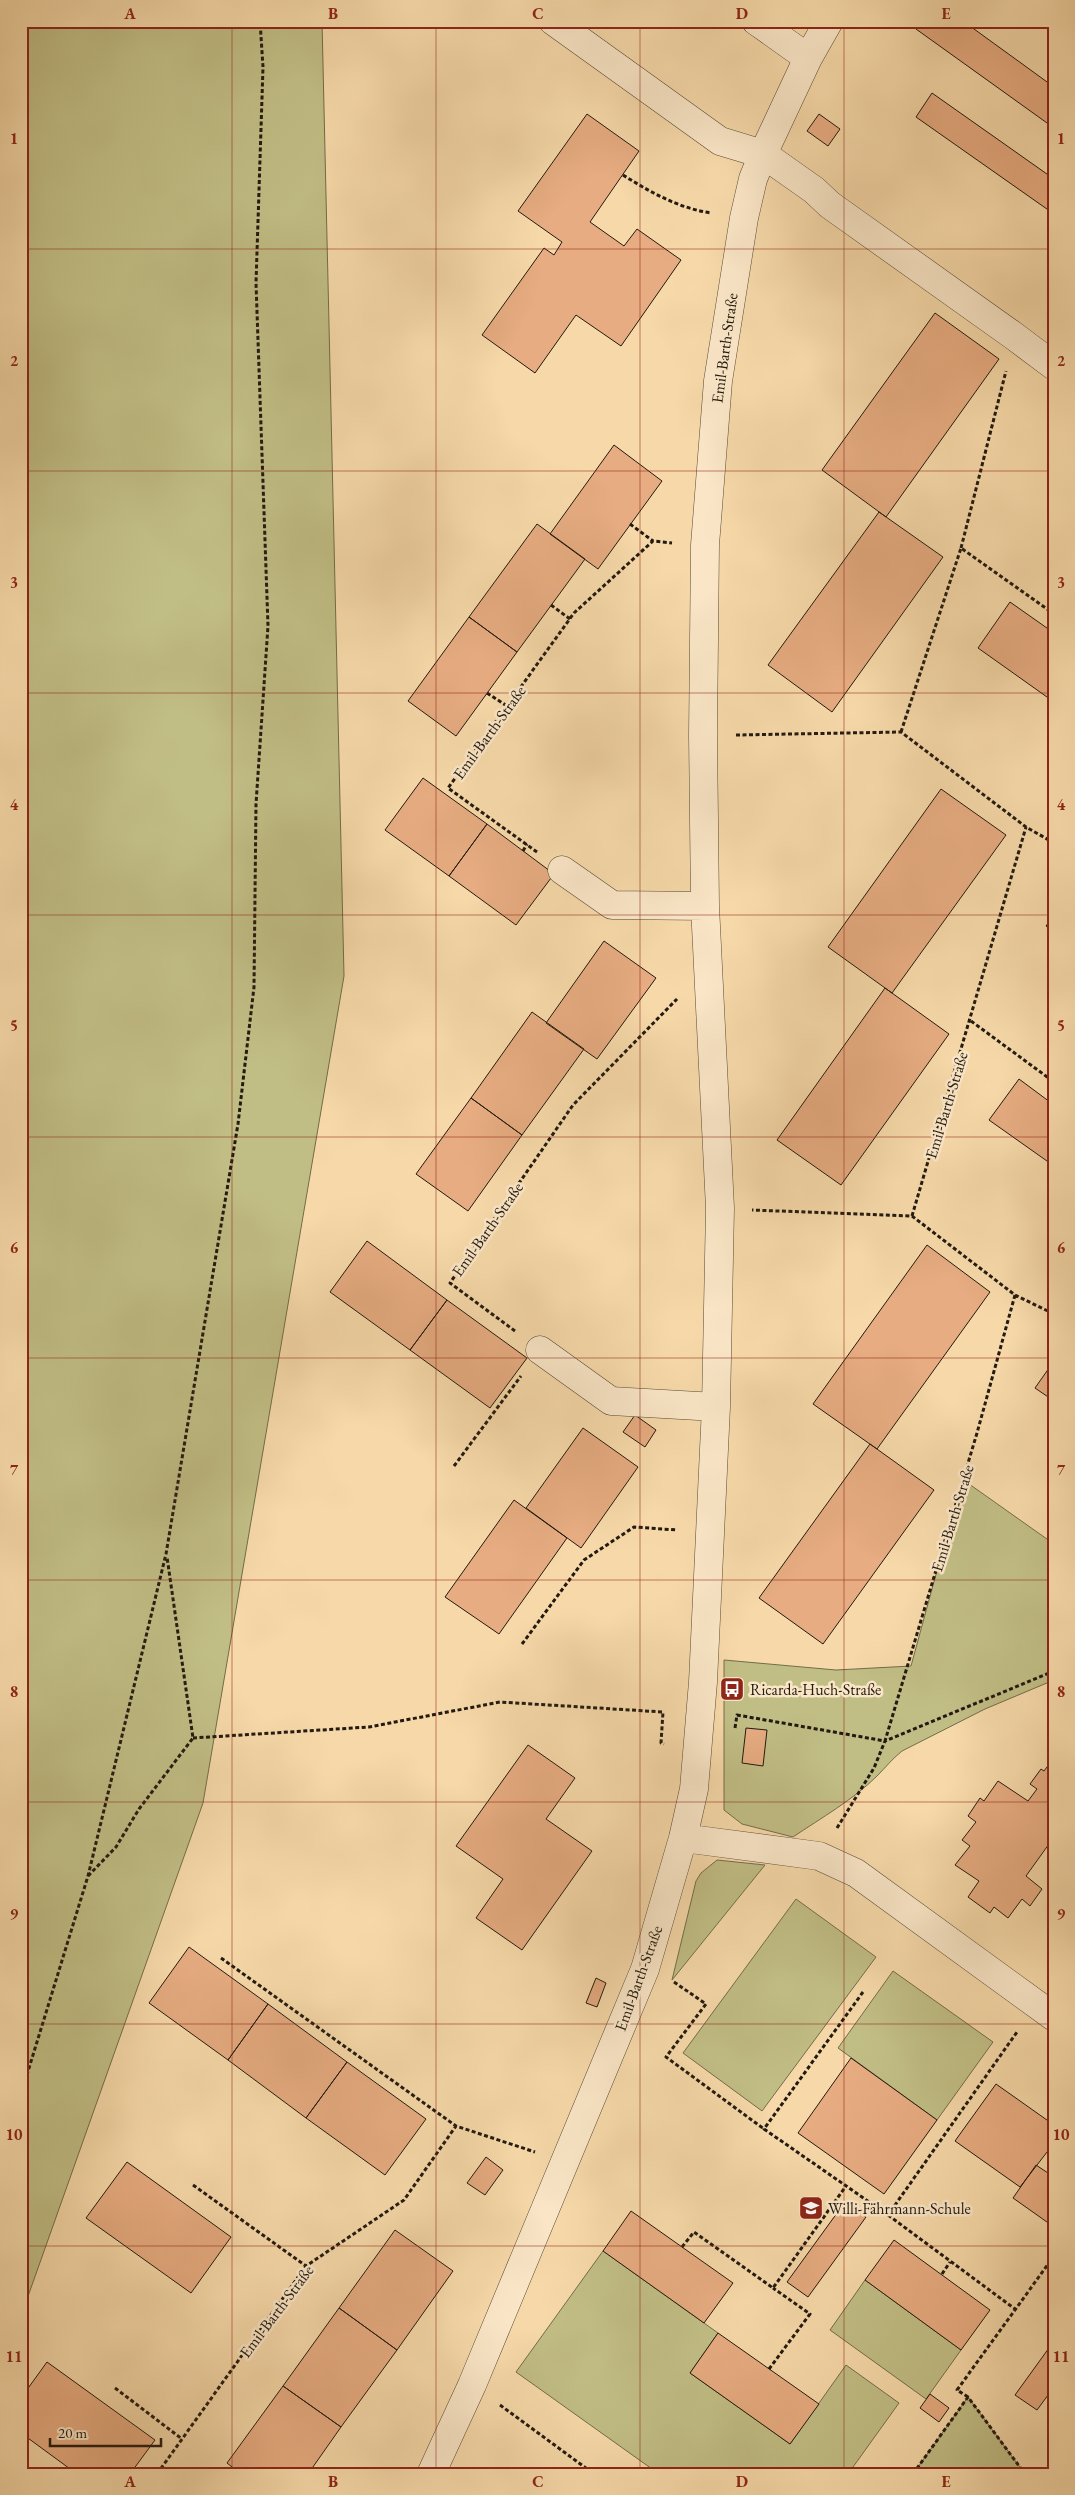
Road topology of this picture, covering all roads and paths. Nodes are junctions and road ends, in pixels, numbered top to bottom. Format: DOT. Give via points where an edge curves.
graph roads {
  1 [pos="260,21"];
  2 [pos="552,21"];
  3 [pos="756,21"];
  4 [pos="829,21"];
  5 [pos="808,58"];
  6 [pos="763,154"];
  7 [pos="622,175"];
  8 [pos="744,218"];
  9 [pos="1014,336"];
  10 [pos="1054,366"];
  11 [pos="630,524"];
  12 [pos="654,541"];
  13 [pos="705,545"];
  14 [pos="961,548"];
  15 [pos="551,605"];
  16 [pos="1054,614"];
  17 [pos="570,619"];
  18 [pos="487,694"];
  19 [pos="507,706"];
  20 [pos="901,732"];
  21 [pos="703,735"];
  22 [pos="458,796"];
  23 [pos="454,801"];
  24 [pos="1026,827"];
  25 [pos="1054,843"];
  26 [pos="527,844"];
  27 [pos="523,851"];
  28 [pos="562,870"];
  29 [pos="705,906"];
  30 [pos="708,971"];
  31 [pos="971,1021"];
  32 [pos="1054,1082"];
  33 [pos="720,1208"];
  34 [pos="912,1216"];
  35 [pos="1014,1295"];
  36 [pos="1054,1314"];
  37 [pos="540,1350"];
  38 [pos="716,1407"];
  39 [pos="454,1466"];
  40 [pos="710,1532"];
  41 [pos="166,1554"];
  42 [pos="522,1644"];
  43 [pos="1054,1672"];
  44 [pos="734,1734"];
  45 [pos="193,1738"];
  46 [pos="885,1741"];
  47 [pos="668,1744"];
  48 [pos="683,1838"];
  49 [pos="820,1856"];
  50 [pos="88,1876"];
  51 [pos="221,1958"];
  52 [pos="672,1980"];
  53 [pos="863,1992"];
  54 [pos="1045,2010"];
  55 [pos="21,2094"];
  56 [pos="456,2126"];
  57 [pos="764,2129"];
  58 [pos="564,2162"];
  59 [pos="193,2185"];
  60 [pos="846,2186"];
  61 [pos="888,2216"];
  62 [pos="682,2247"];
  63 [pos="1054,2256"];
  64 [pos="950,2262"];
  65 [pos="306,2266"];
  66 [pos="942,2274"];
  67 [pos="773,2288"];
  68 [pos="1015,2309"];
  69 [pos="769,2368"];
  70 [pos="472,2385"];
  71 [pos="115,2388"];
  72 [pos="968,2397"];
  73 [pos="182,2439"];
  74 [pos="157,2474"];
  75 [pos="431,2474"];
  76 [pos="594,2474"];
  77 [pos="913,2474"];
  78 [pos="1025,2474"];
  1 -- 41 [label="path" via="262,67 256,282 268,626 256,804 254,987 238,1124"];
  2 -- 6 [label="street" via="720,141"];
  3 -- 5 [label="street"];
  4 -- 5 [label="street, Emil-Barth-Straße"];
  5 -- 6 [label="street, Emil-Barth-Straße"];
  6 -- 8 [label="street, Emil-Barth-Straße"];
  6 -- 9 [label="street"];
  7 -- 8 [label="path" via="654,195 698,211"];
  8 -- 13 [label="street, Emil-Barth-Straße" via="718,382"];
  9 -- 10 [label="street"];
  9 -- 14 [label="path"];
  11 -- 12 [label="path"];
  12 -- 13 [label="path"];
  12 -- 17 [label="path, Emil-Barth-Straße"];
  13 -- 21 [label="street, Emil-Barth-Straße"];
  14 -- 16 [label="path"];
  14 -- 20 [label="path"];
  15 -- 17 [label="path"];
  17 -- 19 [label="path, Emil-Barth-Straße"];
  18 -- 19 [label="path"];
  19 -- 22 [label="path, Emil-Barth-Straße" via="448,788"];
  20 -- 21 [label="path"];
  20 -- 24 [label="path"];
  21 -- 29 [label="street, Emil-Barth-Straße"];
  22 -- 23 [label="path"];
  22 -- 26 [label="path, Emil-Barth-Straße"];
  24 -- 25 [label="path"];
  24 -- 31 [label="path, Emil-Barth-Straße"];
  26 -- 27 [label="path"];
  26 -- 28 [label="path, Emil-Barth-Straße"];
  28 -- 29 [label="street" via="612,904"];
  29 -- 30 [label="street, Emil-Barth-Straße"];
  30 -- 33 [label="street, Emil-Barth-Straße"];
  30 -- 37 [label="path, Emil-Barth-Straße" via="573,1105 450,1283"];
  31 -- 32 [label="path"];
  31 -- 34 [label="path, Emil-Barth-Straße"];
  33 -- 34 [label="path"];
  33 -- 38 [label="street, Emil-Barth-Straße"];
  34 -- 35 [label="path"];
  35 -- 36 [label="path"];
  35 -- 46 [label="path, Emil-Barth-Straße" via="977,1433"];
  37 -- 38 [label="street" via="611,1402"];
  37 -- 39 [label="path"];
  38 -- 40 [label="street, Emil-Barth-Straße"];
  40 -- 42 [label="path" via="634,1526 584,1560"];
  40 -- 48 [label="street, Emil-Barth-Straße" via="694,1789"];
  41 -- 45 [label="path"];
  41 -- 50 [label="path"];
  43 -- 46 [label="path"];
  44 -- 46 [label="path" via="737,1715"];
  45 -- 47 [label="path" via="369,1727 500,1702 663,1712 661,1743"];
  45 -- 50 [label="path" via="139,1809 116,1847"];
  46 -- 49 [label="path, Emil-Barth-Straße" via="874,1768"];
  48 -- 49 [label="street"];
  48 -- 58 [label="street, Emil-Barth-Straße" via="645,1969"];
  49 -- 54 [label="street" via="856,1874"];
  50 -- 55 [label="path"];
  51 -- 56 [label="path"];
  52 -- 57 [label="path" via="706,2004 666,2058"];
  53 -- 57 [label="path"];
  54 -- 61 [label="path"];
  56 -- 58 [label="path"];
  56 -- 65 [label="path, Emil-Barth-Straße" via="404,2200"];
  57 -- 60 [label="path"];
  58 -- 70 [label="street, Emil-Barth-Straße"];
  59 -- 65 [label="path"];
  60 -- 61 [label="path"];
  60 -- 67 [label="path"];
  61 -- 64 [label="path"];
  62 -- 67 [label="path" via="694,2232"];
  63 -- 68 [label="path"];
  64 -- 66 [label="path"];
  64 -- 68 [label="path"];
  65 -- 73 [label="path, Emil-Barth-Straße"];
  67 -- 69 [label="path" via="810,2314"];
  68 -- 72 [label="path" via="957,2390"];
  70 -- 75 [label="street, Emil-Barth-Straße"];
  70 -- 76 [label="path"];
  71 -- 73 [label="path"];
  72 -- 77 [label="path"];
  72 -- 78 [label="path"];
  73 -- 74 [label="path, Emil-Barth-Straße"];
}
